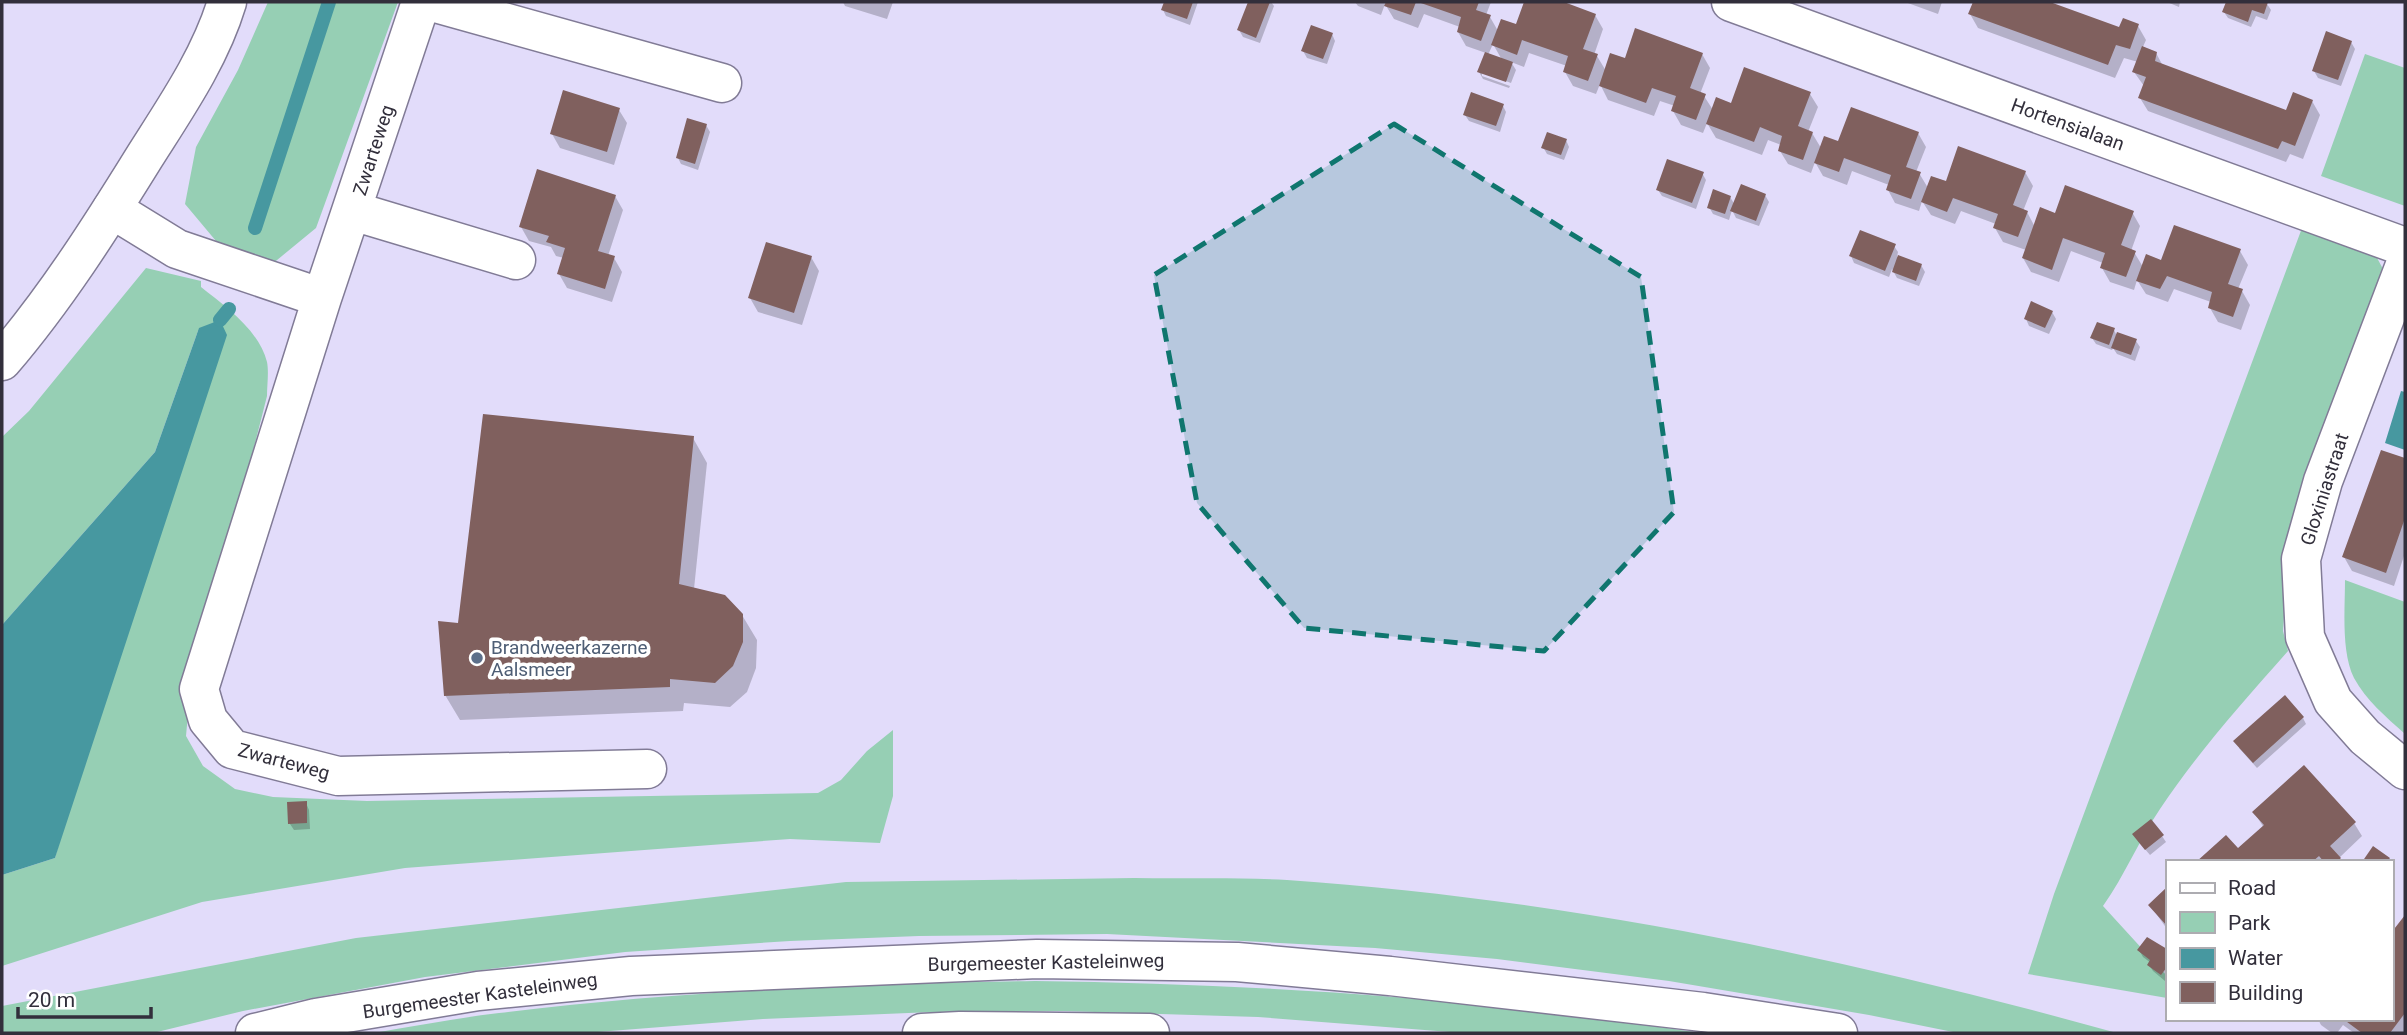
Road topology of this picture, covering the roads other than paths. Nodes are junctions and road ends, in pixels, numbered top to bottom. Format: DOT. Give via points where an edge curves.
graph roads {
  1 [pos="227,2"];
  2 [pos="421,2"];
  3 [pos="432,2"];
  4 [pos="1731,2"];
  5 [pos="722,83"];
  6 [pos="112,209"];
  7 [pos="353,211"];
  8 [pos="2405,247"];
  9 [pos="516,260"];
  10 [pos="2405,265"];
  11 [pos="322,298"];
  12 [pos="34,324"];
  13 [pos="2,349"];
  14 [pos="2,361"];
  15 [pos="647,769"];
  16 [pos="2405,770"];
  17 [pos="255,1033"];
  18 [pos="922,1033"];
  19 [pos="1150,1033"];
  20 [pos="1838,1033"];
  1 -- 6 [label="street" via="187,88"];
  2 -- 7 [label="street, Zwarteweg"];
  3 -- 5 [label="street"];
  4 -- 8 [label="street, Hortensialaan"];
  6 -- 11 [label="street" via="177,249"];
  6 -- 12 [label="street"];
  7 -- 9 [label="street"];
  7 -- 11 [label="street, Zwarteweg"];
  10 -- 16 [label="street, Gloxiniastraat" via="2323,481 2301,559 2305,637 2333,701 2365,737"];
  11 -- 15 [label="street, Zwarteweg" via="199,689 208,720 232,749 338,776"];
  12 -- 13 [label="street"];
  12 -- 14 [label="street"];
  17 -- 20 [label="street, Burgemeester Kasteleinweg" via="478,991 631,976 1037,959 1237,962 1703,1012"];
  18 -- 19 [label="street"];
}
